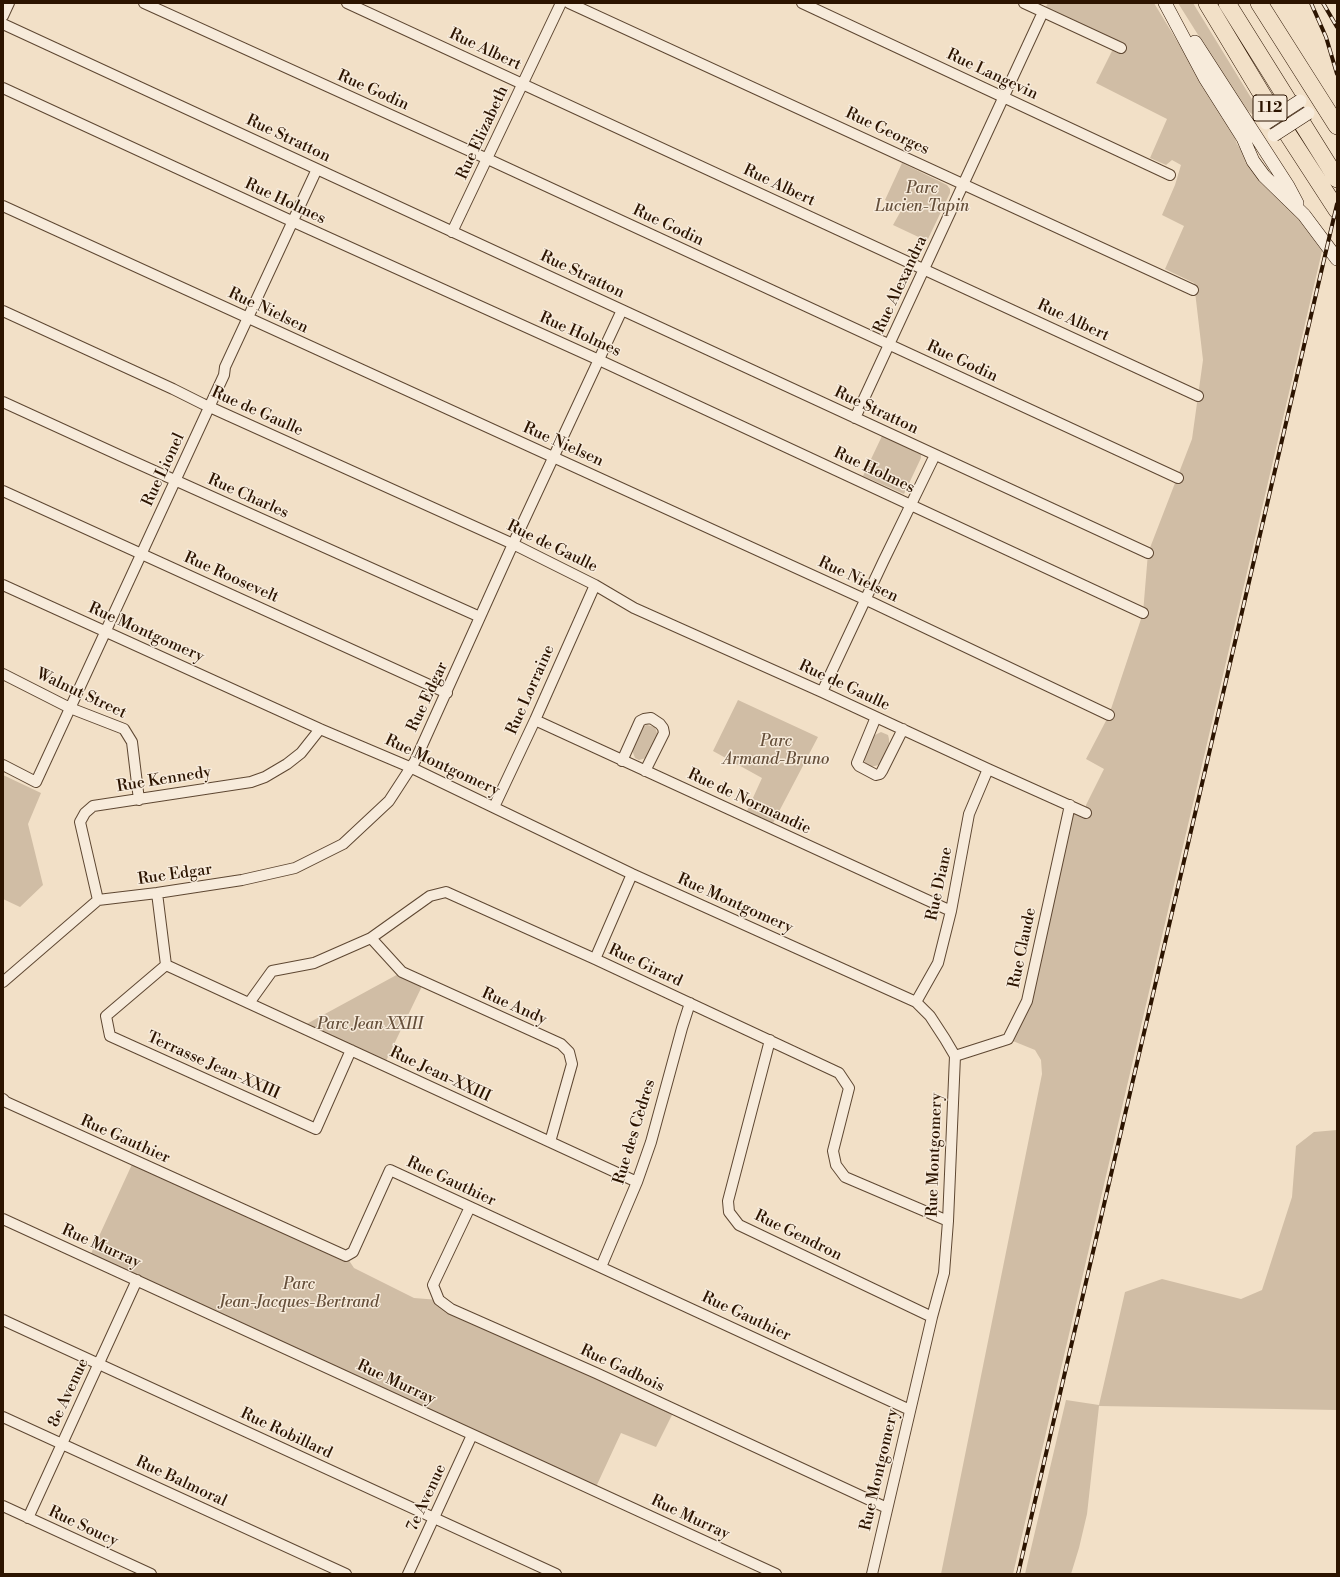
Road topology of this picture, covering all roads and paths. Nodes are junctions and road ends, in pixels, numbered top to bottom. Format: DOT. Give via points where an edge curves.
graph roads {
  1 [pos="9,3"];
  2 [pos="144,3"];
  3 [pos="347,3"];
  4 [pos="561,3"];
  5 [pos="569,3"];
  6 [pos="802,3"];
  7 [pos="1024,3"];
  8 [pos="1165,3"];
  9 [pos="1168,3"];
  10 [pos="1207,3"];
  11 [pos="1227,3"];
  12 [pos="1260,3"];
  13 [pos="1043,12"];
  14 [pos="3,16"];
  15 [pos="3,24"];
  16 [pos="1121,48"];
  17 [pos="522,84"];
  18 [pos="3,88"];
  19 [pos="1004,97"];
  20 [pos="1318,97"];
  21 [pos="1337,126"];
  22 [pos="1248,134"];
  23 [pos="1261,144"];
  24 [pos="1249,152"];
  25 [pos="487,159"];
  26 [pos="317,169"];
  27 [pos="1170,175"];
  28 [pos="1337,179"];
  29 [pos="964,184"];
  30 [pos="3,206"];
  31 [pos="1337,210"];
  32 [pos="1304,215"];
  33 [pos="292,222"];
  34 [pos="452,232"];
  35 [pos="1337,259"];
  36 [pos="924,269"];
  37 [pos="1193,290"];
  38 [pos="622,310"];
  39 [pos="3,311"];
  40 [pos="248,319"];
  41 [pos="889,345"];
  42 [pos="599,360"];
  43 [pos="1198,396"];
  44 [pos="3,402"];
  45 [pos="210,407"];
  46 [pos="855,418"];
  47 [pos="935,455"];
  48 [pos="554,457"];
  49 [pos="1178,478"];
  50 [pos="176,481"];
  51 [pos="3,491"];
  52 [pos="910,505"];
  53 [pos="513,544"];
  54 [pos="1148,553"];
  55 [pos="142,554"];
  56 [pos="3,585"];
  57 [pos="595,585"];
  58 [pos="866,600"];
  59 [pos="1143,613"];
  60 [pos="480,618"];
  61 [pos="106,632"];
  62 [pos="3,674"];
  63 [pos="822,692"];
  64 [pos="447,693"];
  65 [pos="70,708"];
  66 [pos="1109,715"];
  67 [pos="876,716"];
  68 [pos="535,720"];
  69 [pos="320,728"];
  70 [pos="903,729"];
  71 [pos="622,760"];
  72 [pos="3,765"];
  73 [pos="412,768"];
  74 [pos="988,769"];
  75 [pos="645,771"];
  76 [pos="138,800"];
  77 [pos="1070,805"];
  78 [pos="494,806"];
  79 [pos="1086,813"];
  80 [pos="632,874"];
  81 [pos="157,893"];
  82 [pos="98,900"];
  83 [pos="950,911"];
  84 [pos="371,938"];
  85 [pos="595,958"];
  86 [pos="166,965"];
  87 [pos="3,982"];
  88 [pos="916,1002"];
  89 [pos="249,1003"];
  90 [pos="690,1003"];
  91 [pos="770,1040"];
  92 [pos="351,1050"];
  93 [pos="954,1056"];
  94 [pos="3,1099"];
  95 [pos="550,1142"];
  96 [pos="637,1182"];
  97 [pos="470,1207"];
  98 [pos="3,1219"];
  99 [pos="948,1221"];
  100 [pos="601,1267"];
  101 [pos="137,1280"];
  102 [pos="932,1317"];
  103 [pos="3,1320"];
  104 [pos="98,1364"];
  105 [pos="910,1410"];
  106 [pos="3,1417"];
  107 [pos="472,1435"];
  108 [pos="62,1444"];
  109 [pos="3,1506"];
  110 [pos="887,1508"];
  111 [pos="28,1518"];
  112 [pos="434,1518"];
  113 [pos="151,1574"];
  114 [pos="346,1574"];
  115 [pos="408,1574"];
  116 [pos="556,1574"];
  117 [pos="776,1574"];
  118 [pos="872,1574"];
  1 -- 14 [label="street"];
  2 -- 25 [label="street, Rue Godin"];
  3 -- 17 [label="street, Rue Albert"];
  4 -- 17 [label="street, Rue Elizabeth"];
  5 -- 29 [label="street, Rue Georges"];
  6 -- 19 [label="street, Rue Langevin"];
  7 -- 13 [label="street"];
  8 -- 22 [label="street" via="1206,78"];
  9 -- 22 [label="street"];
  10 -- 31 [label="highway, 112" via="1263,96"];
  11 -- 28 [label="highway, 112"];
  12 -- 20 [label="highway"];
  13 -- 16 [label="street"];
  13 -- 19 [label="street, Rue Alexandra"];
  15 -- 26 [label="street, Rue Stratton"];
  17 -- 25 [label="street, Rue Elizabeth"];
  17 -- 36 [label="street, Rue Albert"];
  18 -- 33 [label="street, Rue Holmes"];
  19 -- 27 [label="street, Rue Langevin"];
  19 -- 29 [label="street, Rue Alexandra"];
  20 -- 21 [label="highway"];
  20 -- 22 [label="street, bridge" via="1300,101"];
  20 -- 23 [label="street, bridge" via="1308,113"];
  22 -- 23 [label="street"];
  22 -- 24 [label="street"];
  23 -- 24 [label="street"];
  23 -- 32 [label="street"];
  24 -- 32 [label="street" via="1264,176"];
  25 -- 34 [label="street, Rue Elizabeth"];
  25 -- 41 [label="street, Rue Godin"];
  26 -- 33 [label="street, Rue Lionel"];
  26 -- 34 [label="street, Rue Stratton"];
  29 -- 36 [label="street, Rue Alexandra"];
  29 -- 37 [label="street, Rue Georges"];
  30 -- 40 [label="street, Rue Nielsen"];
  32 -- 35 [label="street"];
  33 -- 40 [label="street, Rue Lionel"];
  33 -- 42 [label="street, Rue Holmes"];
  34 -- 38 [label="street, Rue Stratton"];
  36 -- 41 [label="street, Rue Alexandra"];
  36 -- 43 [label="street, Rue Albert"];
  38 -- 42 [label="street, Rue Edgar"];
  38 -- 46 [label="street, Rue Stratton"];
  39 -- 45 [label="street, Rue de Gaulle"];
  40 -- 45 [label="street, Rue Lionel" via="225,366 224,375"];
  40 -- 48 [label="street, Rue Nielsen"];
  41 -- 46 [label="street, Rue Alexandra"];
  41 -- 49 [label="street, Rue Godin"];
  42 -- 48 [label="street, Rue Edgar"];
  42 -- 52 [label="street, Rue Holmes"];
  44 -- 50 [label="street, Rue Charles"];
  45 -- 50 [label="street, Rue Lionel"];
  45 -- 53 [label="street, Rue de Gaulle"];
  46 -- 47 [label="street, Rue Stratton"];
  47 -- 52 [label="street"];
  47 -- 54 [label="street, Rue Stratton"];
  48 -- 53 [label="street, Rue Edgar"];
  48 -- 58 [label="street, Rue Nielsen"];
  50 -- 55 [label="street, Rue Lionel"];
  50 -- 60 [label="street, Rue Charles"];
  51 -- 55 [label="street, Rue Roosevelt"];
  52 -- 58 [label="street"];
  52 -- 59 [label="street, Rue Holmes"];
  53 -- 57 [label="street, Rue de Gaulle"];
  53 -- 60 [label="street, Rue Edgar"];
  55 -- 61 [label="street, Rue Lionel"];
  55 -- 64 [label="street, Rue Roosevelt"];
  56 -- 61 [label="street, Rue Montgomery"];
  57 -- 63 [label="street, Rue de Gaulle" via="634,608"];
  57 -- 68 [label="street, Rue Lorraine"];
  58 -- 63 [label="street"];
  58 -- 66 [label="street, Rue Nielsen"];
  60 -- 64 [label="street, Rue Edgar"];
  61 -- 65 [label="street, Rue Lionel"];
  61 -- 69 [label="street, Rue Montgomery"];
  62 -- 65 [label="street, Walnut Street"];
  63 -- 67 [label="street, Rue de Gaulle"];
  64 -- 73 [label="street, Rue Edgar"];
  65 -- 72 [label="street, Rue Lionel" via="36,782"];
  65 -- 76 [label="street, Walnut Street" via="124,729 132,742"];
  67 -- 70 [label="street, Rue de Gaulle"];
  67 -- 70 [label="street" via="857,763 876,775 880,774"];
  68 -- 71 [label="street, Rue de Normandie"];
  68 -- 78 [label="street, Rue Lorraine"];
  69 -- 73 [label="street, Rue Montgomery"];
  69 -- 76 [label="street, Rue Kennedy" via="288,764 264,777 251,782"];
  70 -- 74 [label="street, Rue de Gaulle"];
  71 -- 75 [label="street, Rue de Normandie"];
  71 -- 75 [label="street" via="640,721 651,718 660,724 664,733"];
  73 -- 78 [label="street, Rue Montgomery"];
  73 -- 81 [label="street, Rue Edgar" via="389,801 343,844 295,868 242,880"];
  74 -- 77 [label="street, Rue de Gaulle"];
  74 -- 83 [label="street, Rue Diane" via="969,814"];
  75 -- 83 [label="street, Rue de Normandie"];
  76 -- 82 [label="street, Rue Kennedy" via="93,806 84,813 80,822"];
  77 -- 79 [label="street, Rue de Gaulle"];
  77 -- 93 [label="street, Rue Claude" via="1027,1001 1008,1039"];
  78 -- 80 [label="street, Rue Montgomery"];
  80 -- 85 [label="street"];
  80 -- 88 [label="street, Rue Montgomery"];
  81 -- 82 [label="street, Rue Edgar"];
  81 -- 86 [label="street"];
  82 -- 87 [label="street"];
  83 -- 88 [label="street, Rue Diane" via="938,963"];
  84 -- 85 [label="street, Rue Girard" via="430,896 446,892"];
  84 -- 89 [label="street, Rue Girard" via="314,963 272,971"];
  84 -- 95 [label="street, Rue Andy" via="402,972 561,1044 569,1052 572,1064"];
  85 -- 90 [label="street, Rue Girard"];
  86 -- 89 [label="street, Rue Jean-XXIII"];
  86 -- 92 [label="street, Terrasse Jean-XXIII" via="106,1016 110,1036 316,1129"];
  88 -- 93 [label="street, Rue Montgomery" via="930,1016"];
  89 -- 92 [label="street, Rue Jean-XXIII"];
  90 -- 91 [label="street, Rue Girard"];
  90 -- 96 [label="street, Rue des Cèdres" via="651,1142"];
  91 -- 99 [label="street, Rue Girard" via="839,1073 849,1088 832,1151 836,1165 845,1177"];
  91 -- 102 [label="street, Rue Gendron" via="728,1201 729,1212 739,1225"];
  92 -- 95 [label="street, Rue Jean-XXIII"];
  93 -- 99 [label="street, Rue Montgomery"];
  94 -- 97 [label="street, Rue Gauthier" via="20,1109 346,1256 353,1252 390,1170"];
  95 -- 96 [label="street, Rue Jean-XXIII"];
  96 -- 100 [label="street, Rue des Cèdres"];
  97 -- 100 [label="street, Rue Gauthier"];
  97 -- 110 [label="street, Rue Gadbois" via="433,1285 439,1300 451,1309"];
  98 -- 101 [label="street, Rue Murray"];
  99 -- 102 [label="street, Rue Montgomery" via="944,1273"];
  100 -- 105 [label="street, Rue Gauthier"];
  101 -- 104 [label="street, 8e Avenue"];
  101 -- 107 [label="street, Rue Murray"];
  102 -- 105 [label="street, Rue Montgomery"];
  103 -- 104 [label="street, Rue Robillard"];
  104 -- 108 [label="street, 8e Avenue"];
  104 -- 112 [label="street, Rue Robillard"];
  105 -- 110 [label="street, Rue Montgomery"];
  106 -- 108 [label="street, Rue Balmoral"];
  107 -- 112 [label="street, 7e Avenue"];
  107 -- 117 [label="street, Rue Murray"];
  108 -- 111 [label="street, 8e Avenue"];
  108 -- 114 [label="street, Rue Balmoral"];
  109 -- 111 [label="street, Rue Soucy"];
  110 -- 118 [label="street, Rue Montgomery"];
  111 -- 113 [label="street, Rue Soucy"];
  112 -- 115 [label="street, 7e Avenue"];
  112 -- 116 [label="street, Rue Robillard"];
}
